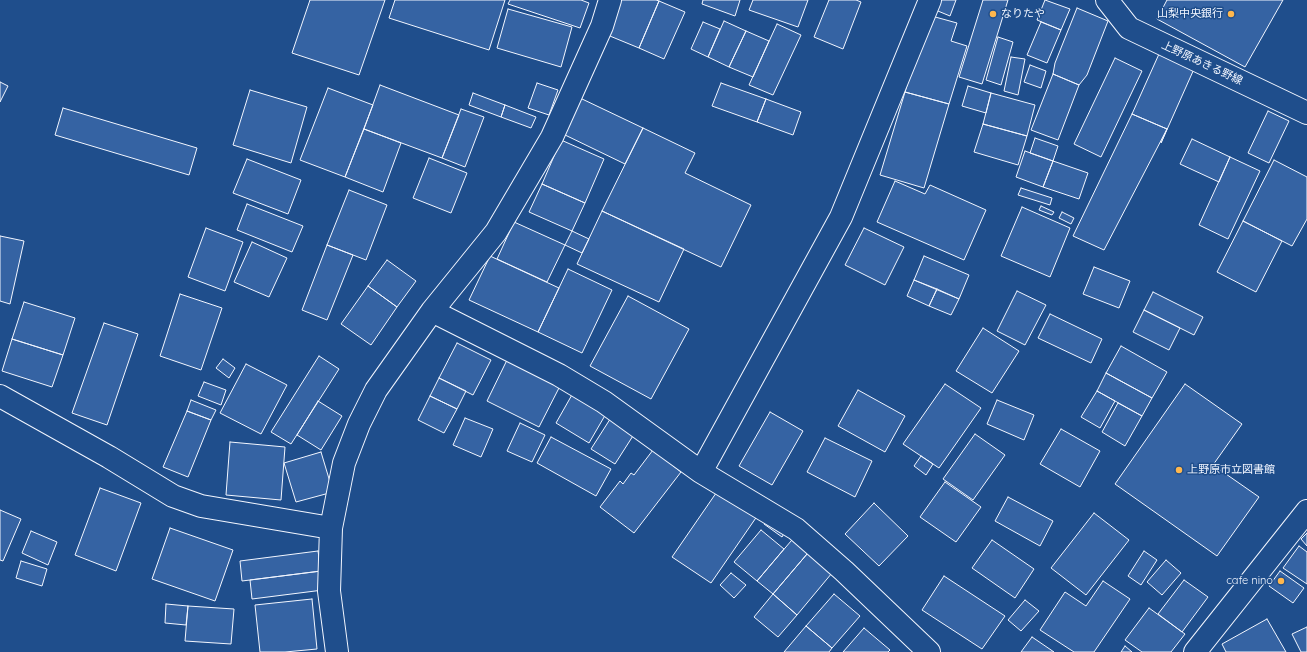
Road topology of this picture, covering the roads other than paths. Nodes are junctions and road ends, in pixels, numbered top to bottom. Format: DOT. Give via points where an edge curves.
graph roads {
  1 [pos="610,0"];
  2 [pos="930,0"];
  3 [pos="1107,0"];
  4 [pos="1307,113"];
  5 [pos="432,311"];
  6 [pos="0,396"];
  7 [pos="701,472"];
  8 [pos="1307,511"];
  9 [pos="331,528"];
  10 [pos="338,652"];
  11 [pos="929,652"];
  12 [pos="1195,652"];
  1 -- 5 [label="street" via="602,26 552,137 496,232"];
  2 -- 7 [label="street" via="841,217"];
  3 -- 4 [label="street, 上野原あきる野線" via="1129,28"];
  5 -- 7 [label="street" via="559,375 604,402"];
  5 -- 9 [label="street" via="376,390 359,424 344,463"];
  6 -- 9 [label="street" via="173,496 201,506"];
  7 -- 11 [label="street" via="796,529 844,570"];
  8 -- 12 [label="street"];
  9 -- 10 [label="street" via="329,591"];
}
